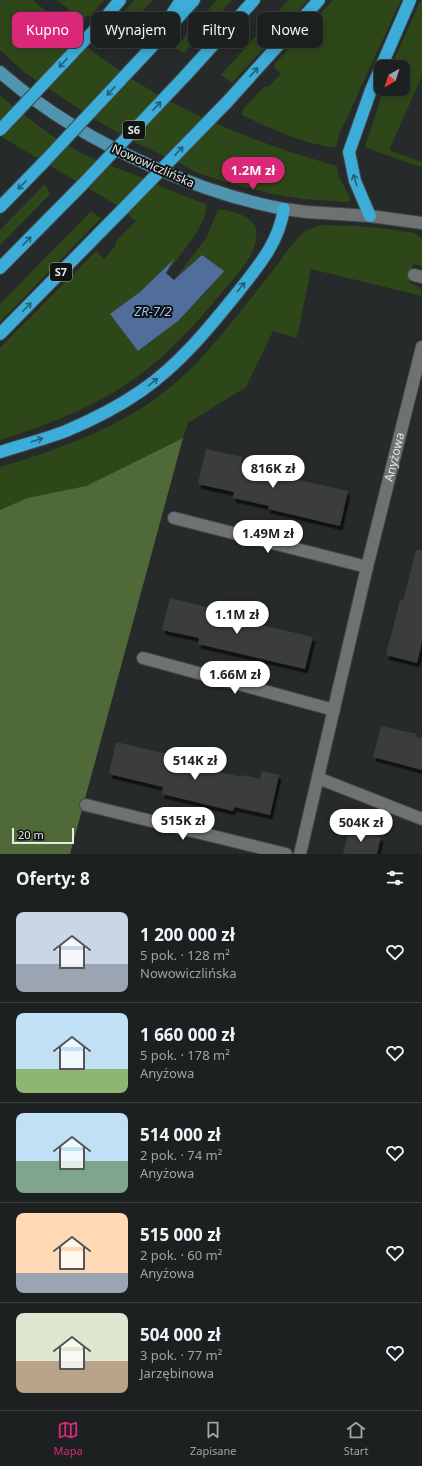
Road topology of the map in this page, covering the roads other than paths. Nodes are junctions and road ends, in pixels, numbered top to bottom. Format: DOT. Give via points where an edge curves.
graph roads {
  1 [pos="120,0"];
  2 [pos="181,0"];
  3 [pos="194,0"];
  4 [pos="254,0"];
  5 [pos="320,0"];
  6 [pos="410,0"];
  7 [pos="148,51"];
  8 [pos="384,60"];
  9 [pos="0,72"];
  10 [pos="374,84"];
  11 [pos="0,130"];
  12 [pos="0,207"];
  13 [pos="284,209"];
  14 [pos="370,216"];
  15 [pos="422,223"];
  16 [pos="0,268"];
  17 [pos="0,334"];
  18 [pos="422,347"];
  19 [pos="0,452"];
  20 [pos="174,518"];
  21 [pos="367,566"];
  22 [pos="143,658"];
  23 [pos="334,710"];
  24 [pos="318,778"];
  25 [pos="86,805"];
  26 [pos="422,819"];
  27 [pos="286,854"];
  28 [pos="300,854"];
  1 -- 11 [label="highway, one-way, bridge"];
  2 -- 7 [label="highway"];
  3 -- 7 [label="highway"];
  16 -- 4 [label="highway, S6, one-way, bridge" via="82,185"];
  17 -- 5 [label="highway, S7, one-way, bridge" via="228,101"];
  6 -- 8 [label="highway"];
  7 -- 12 [label="highway, one-way, bridge"];
  9 -- 13 [label="main road, Nowowiczlińska" via="44,107 112,148 217,193"];
  14 -- 10 [label="highway, one-way" via="356,182 349,152"];
  13 -- 14 [label="street, Nowowiczlińska"];
  19 -- 13 [label="highway, one-way" via="86,422 141,392 165,372 210,326 267,255 276,237"];
  14 -- 15 [label="street, Nowowiczlińska"];
  18 -- 21 [label="street, Anyżowa"];
  20 -- 21 [label="street"];
  21 -- 23 [label="street, Anyżowa"];
  22 -- 23 [label="street"];
  23 -- 24 [label="street, Anyżowa"];
  24 -- 26 [label="street"];
  24 -- 28 [label="street, Anyżowa"];
  25 -- 27 [label="street"];
}
